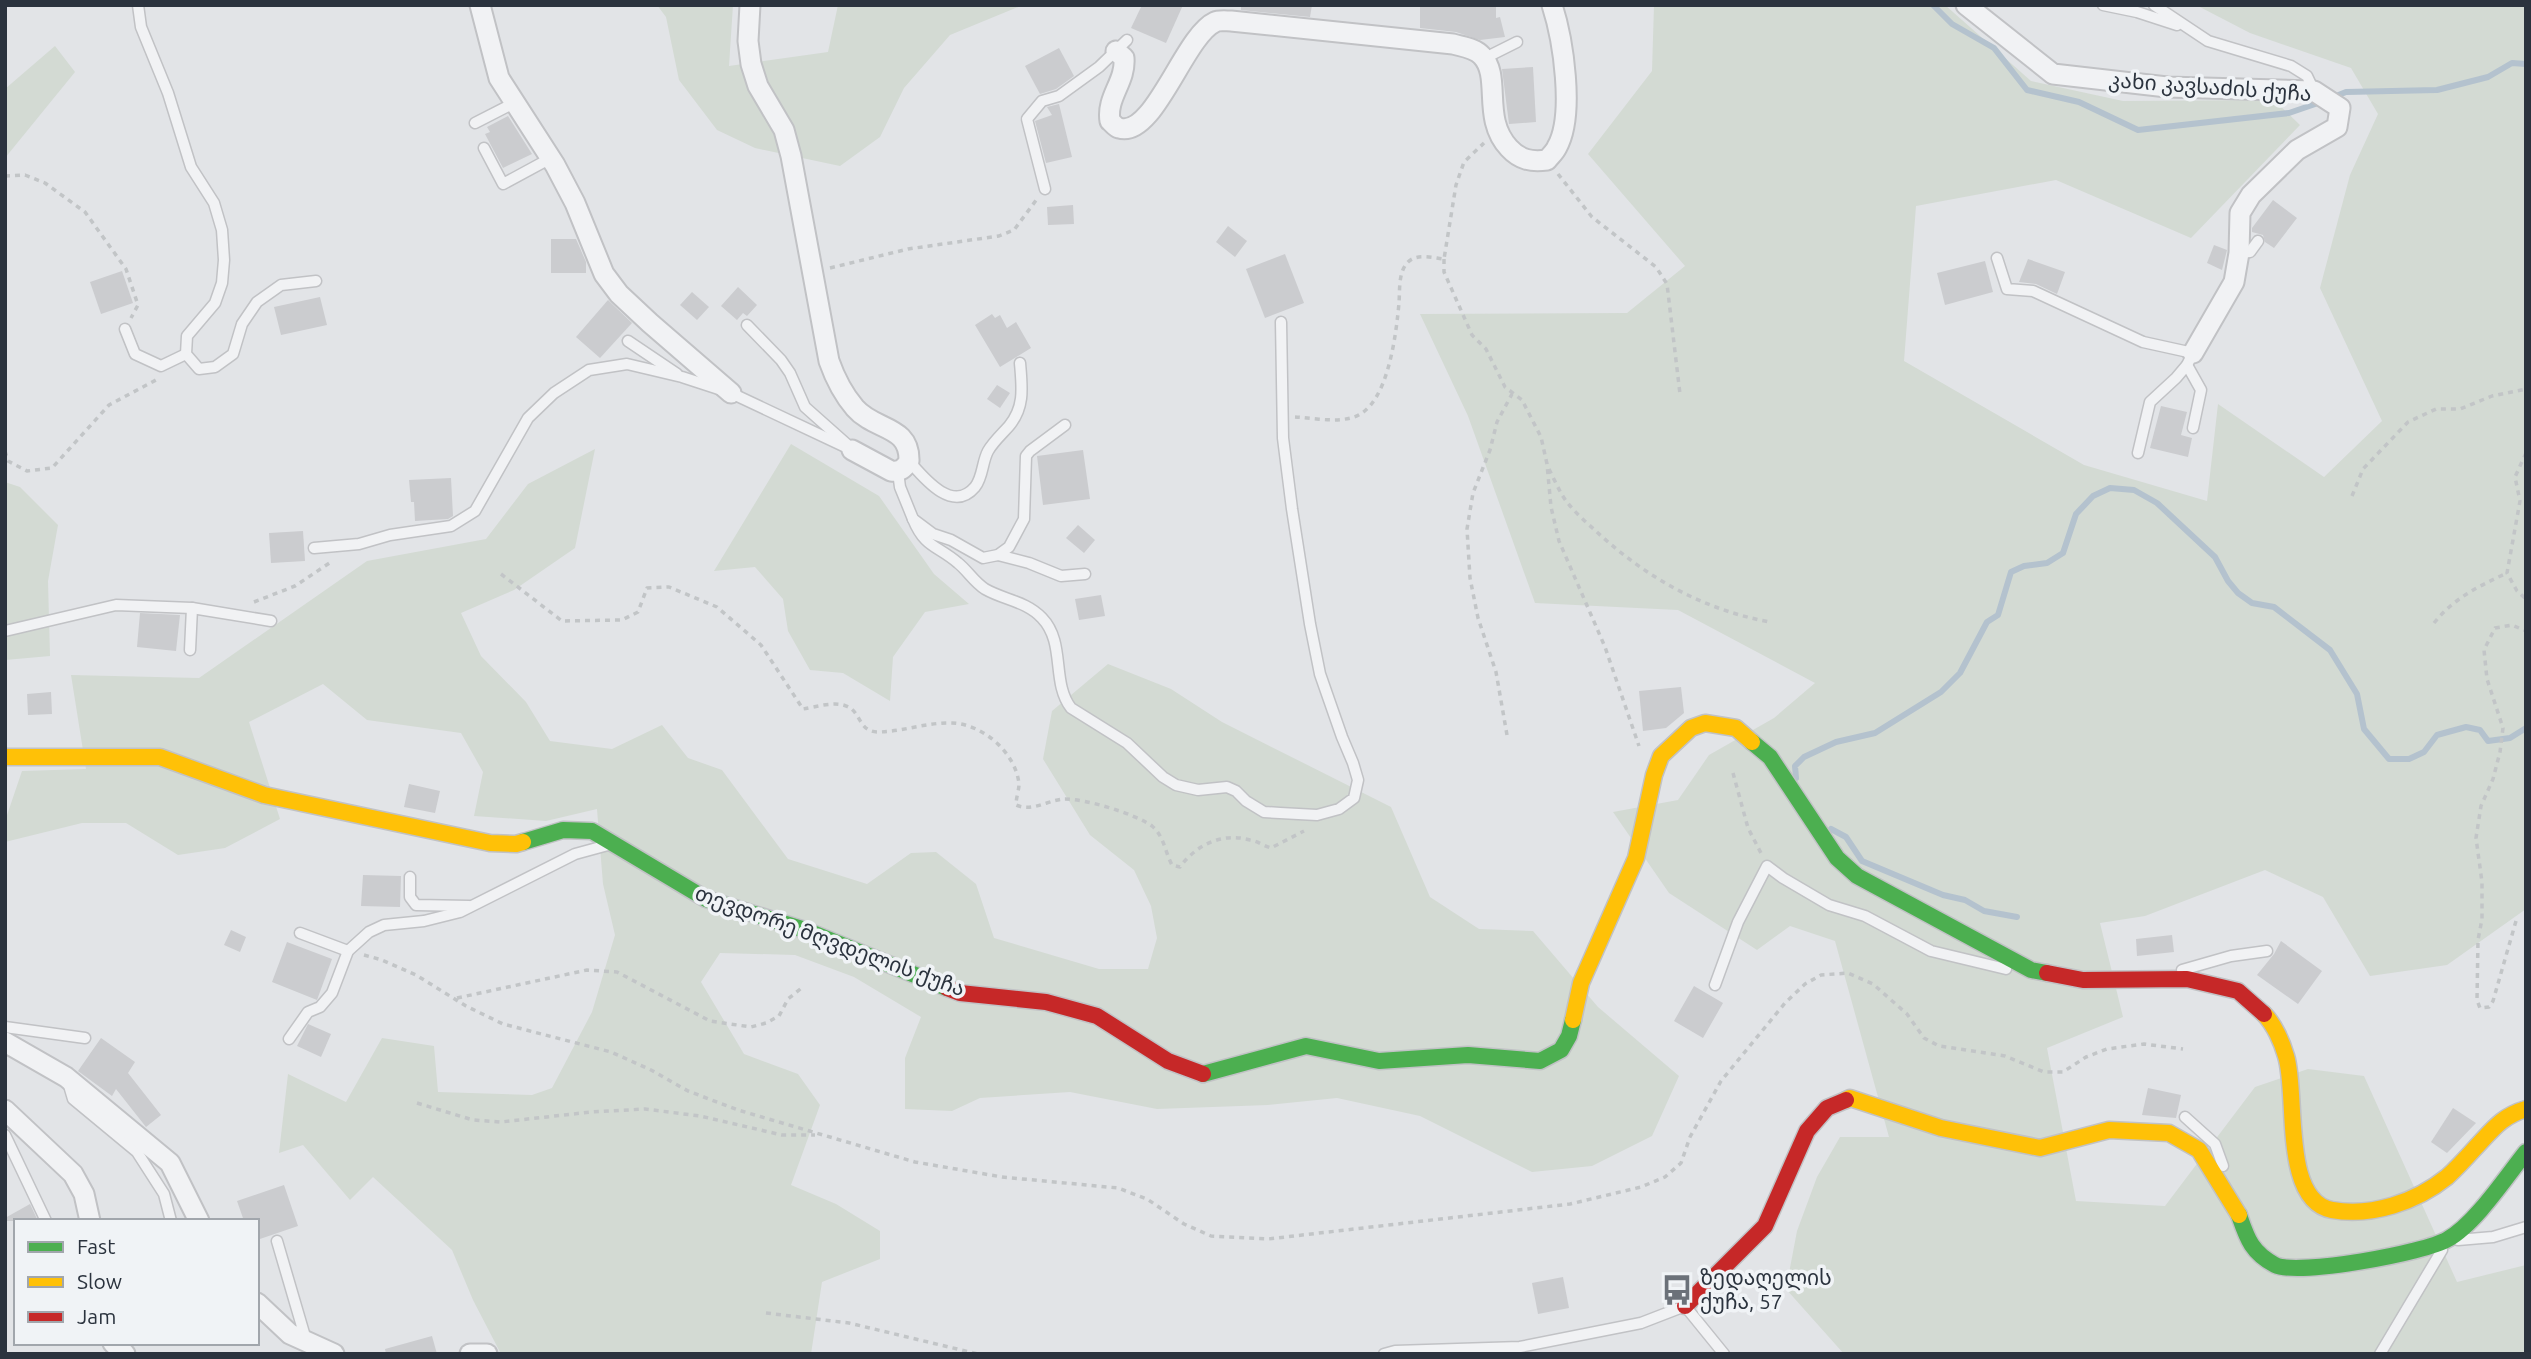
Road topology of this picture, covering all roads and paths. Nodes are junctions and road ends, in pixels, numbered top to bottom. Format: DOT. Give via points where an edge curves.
graph roads {
  1 [pos="138,5"];
  2 [pos="480,5"];
  3 [pos="750,5"];
  4 [pos="1552,5"];
  5 [pos="1966,5"];
  6 [pos="2103,5"];
  7 [pos="2154,5"];
  8 [pos="2189,29"];
  9 [pos="1517,42"];
  10 [pos="1122,45"];
  11 [pos="1485,58"];
  12 [pos="2314,90"];
  13 [pos="514,103"];
  14 [pos="475,123"];
  15 [pos="1499,135"];
  16 [pos="484,148"];
  17 [pos="551,158"];
  18 [pos="1547,160"];
  19 [pos="5,176"];
  20 [pos="1045,189"];
  21 [pos="2258,241"];
  22 [pos="2239,253"];
  23 [pos="1997,258"];
  24 [pos="1444,259"];
  25 [pos="813,273"];
  26 [pos="316,281"];
  27 [pos="1280,323"];
  28 [pos="747,325"];
  29 [pos="125,329"];
  30 [pos="628,341"];
  31 [pos="186,354"];
  32 [pos="2190,359"];
  33 [pos="1020,363"];
  34 [pos="682,377"];
  35 [pos="159,378"];
  36 [pos="2526,389"];
  37 [pos="731,393"];
  38 [pos="1513,394"];
  39 [pos="1680,394"];
  40 [pos="1283,416"];
  41 [pos="1065,425"];
  42 [pos="2193,428"];
  43 [pos="852,450"];
  44 [pos="5,451"];
  45 [pos="2138,453"];
  46 [pos="2526,453"];
  47 [pos="1547,464"];
  48 [pos="904,466"];
  49 [pos="2353,496"];
  50 [pos="913,519"];
  51 [pos="359,544"];
  52 [pos="314,548"];
  53 [pos="998,555"];
  54 [pos="2507,573"];
  55 [pos="501,574"];
  56 [pos="1085,574"];
  57 [pos="2526,599"];
  58 [pos="192,608"];
  59 [pos="223,614"];
  60 [pos="271,621"];
  61 [pos="1769,622"];
  62 [pos="2434,623"];
  63 [pos="5,631"];
  64 [pos="2526,631"];
  65 [pos="190,650"];
  66 [pos="1507,735"];
  67 [pos="5,757"];
  68 [pos="1733,773"];
  69 [pos="1654,775"];
  70 [pos="1310,829"];
  71 [pos="615,843"];
  72 [pos="1768,866"];
  73 [pos="410,877"];
  74 [pos="472,906"];
  75 [pos="2516,921"];
  76 [pos="300,933"];
  77 [pos="348,951"];
  78 [pos="2267,951"];
  79 [pos="2031,970"];
  80 [pos="2159,979"];
  81 [pos="1715,985"];
  82 [pos="804,986"];
  83 [pos="455,999"];
  84 [pos="5,1027"];
  85 [pos="85,1038"];
  86 [pos="289,1039"];
  87 [pos="5,1042"];
  88 [pos="2183,1049"];
  89 [pos="66,1077"];
  90 [pos="418,1103"];
  91 [pos="2526,1109"];
  92 [pos="5,1110"];
  93 [pos="2185,1117"];
  94 [pos="5,1135"];
  95 [pos="819,1135"];
  96 [pos="2526,1152"];
  97 [pos="2237,1210"];
  98 [pos="45,1219"];
  99 [pos="90,1219"];
  100 [pos="170,1219"];
  101 [pos="199,1219"];
  102 [pos="2526,1227"];
  103 [pos="2449,1239"];
  104 [pos="277,1241"];
  105 [pos="259,1305"];
  106 [pos="1685,1306"];
  107 [pos="766,1312"];
  108 [pos="307,1340"];
  109 [pos="1429,1352"];
  110 [pos="334,1354"];
  111 [pos="470,1354"];
  112 [pos="487,1354"];
  113 [pos="978,1354"];
  114 [pos="1384,1354"];
  115 [pos="1724,1354"];
  116 [pos="2380,1354"];
  1 -- 31 [label="lane" via="191,167 214,203 222,230 222,283 215,303 187,336"];
  2 -- 13 [label="street" via="499,78"];
  3 -- 25 [label="street" via="751,64 758,86 784,130"];
  4 -- 18 [label="street" via="1562,43 1566,112 1558,146"];
  5 -- 12 [label="street, კახი კავსაძის ქუჩა" via="2053,75 2167,87"];
  6 -- 8 [label="lane"];
  7 -- 8 [label="lane"];
  8 -- 12 [label="lane" via="2208,41 2291,66 2307,76"];
  9 -- 11 [label="lane"];
  10 -- 11 [label="street" via="1124,67 1108,108 1110,121 1119,128 1143,120 1199,33 1216,21 1453,44"];
  10 -- 20 [label="lane" via="1072,88 1042,102 1027,119"];
  11 -- 15 [label="street" via="1493,123"];
  12 -- 22 [label="street, კახი კავსაძის ქუჩა" via="2340,108 2337,127 2297,150 2250,195 2240,213"];
  13 -- 14 [label="lane"];
  13 -- 17 [label="street"];
  15 -- 18 [label="street" via="1518,157"];
  15 -- 24 [label="path" via="1482,143 1464,162"];
  16 -- 17 [label="lane" via="503,184"];
  17 -- 37 [label="street" via="604,274 620,294"];
  18 -- 39 [label="path" via="1592,217 1656,267 1667,284"];
  19 -- 29 [label="path" via="25,175 45,183 85,212 126,269 138,305"];
  20 -- 25 [label="path" via="1014,230 999,236 908,250"];
  21 -- 22 [label="lane" via="2250,251"];
  22 -- 32 [label="street, კახი კავსაძის ქუჩა" via="2234,282"];
  23 -- 32 [label="lane" via="2007,289 2033,291"];
  24 -- 38 [label="path" via="1444,272 1472,335 1486,349"];
  24 -- 40 [label="path" via="1417,257 1402,272 1385,377 1374,403 1356,417 1337,420"];
  25 -- 48 [label="street" via="837,383 867,420 899,433 906,441"];
  26 -- 31 [label="lane" via="281,285 257,302 242,324 233,354 215,367 199,369"];
  27 -- 40 [label="lane"];
  28 -- 43 [label="lane" via="781,360 805,407"];
  29 -- 31 [label="lane" via="135,354 161,366"];
  30 -- 34 [label="lane"];
  32 -- 42 [label="lane" via="2201,390"];
  32 -- 45 [label="lane" via="2150,402"];
  33 -- 48 [label="lane" via="1020,409 988,451 973,489 963,495 936,491"];
  34 -- 37 [label="lane"];
  34 -- 51 [label="lane" via="627,364 589,370 554,393 528,418 475,512 451,526"];
  35 -- 44 [label="path" via="109,405 52,468 27,471 8,461"];
  36 -- 49 [label="path" via="2492,396 2460,410 2436,410 2408,422 2363,469"];
  37 -- 43 [label="lane"];
  38 -- 47 [label="path" via="1528,410"];
  38 -- 66 [label="path" via="1497,422 1473,493 1467,529 1470,578 1496,672"];
  40 -- 50 [label="lane" via="1289,485 1320,674 1358,780 1354,798 1339,809 1317,815 1264,812 1236,790 1198,790 1163,777 1127,743 1071,708 1060,681 1050,627 1040,615 973,580 960,564 919,534"];
  41 -- 53 [label="lane" via="1026,456 1024,519 1009,547"];
  43 -- 48 [label="street" via="891,471"];
  46 -- 54 [label="path" via="2515,477 2520,500"];
  47 -- 61 [label="path" via="1570,505 1616,549 1674,590 1738,616"];
  47 -- 69 [label="path" via="1559,541"];
  48 -- 50 [label="lane" via="900,486"];
  50 -- 53 [label="lane" via="982,558"];
  51 -- 52 [label="lane"];
  51 -- 59 [label="path" via="295,586"];
  53 -- 56 [label="lane" via="1061,576"];
  54 -- 57 [label="path"];
  54 -- 62 [label="path" via="2474,588"];
  55 -- 70 [label="path" via="562,621 622,620 638,612 647,588 669,587 717,607 761,645 803,709 845,705 861,726 875,732 954,723 978,730 998,744 1015,765 1016,805 1025,809 1062,799 1082,800 1115,810 1152,826 1172,864 1180,867 1190,853 1206,843 1248,839 1271,848"];
  58 -- 59 [label="lane"];
  58 -- 63 [label="lane" via="116,605"];
  58 -- 65 [label="lane"];
  59 -- 60 [label="lane"];
  64 -- 75 [label="path" via="2512,625 2495,628 2484,650 2487,679 2503,728 2476,838 2482,882 2480,1008 2493,1001"];
  67 -- 71 [label="street, თევდორე მღვდელის ქუჩა" via="160,757 264,795 490,844 516,844 563,830 592,831"];
  68 -- 72 [label="path" via="1748,828"];
  69 -- 71 [label="street, თევდორე მღვდელის ქუჩა" via="1636,858 1581,983 1569,1036 1561,1050 1540,1061 1468,1055 1379,1061 1306,1046 1205,1075 1168,1061 1097,1016 1046,1002 960,993 805,930 706,899"];
  69 -- 79 [label="street, თევდორე მღვდელის ქუჩა" via="1661,756 1691,728 1705,723 1736,728 1770,757 1837,858 1857,876"];
  71 -- 74 [label="lane" via="575,854"];
  72 -- 79 [label="lane" via="1829,905 1865,916 1931,951 2001,968"];
  72 -- 81 [label="lane" via="1738,922"];
  73 -- 74 [label="lane" via="410,897 416,905"];
  74 -- 77 [label="lane" via="443,918 384,925"];
  76 -- 77 [label="lane"];
  77 -- 83 [label="path" via="405,970"];
  77 -- 86 [label="lane" via="332,993 320,1007 308,1012"];
  78 -- 80 [label="lane" via="2231,956"];
  79 -- 80 [label="street, თევდორე მღვდელის ქუჩა" via="2083,980"];
  80 -- 91 [label="street, თევდორე მღვდელის ქუჩა" via="2187,979 2238,991 2271,1021 2287,1057 2297,1169 2314,1201 2330,1210 2366,1212 2414,1199 2447,1177 2508,1114"];
  82 -- 83 [label="path" via="788,999 779,1016 751,1027 710,1021 617,972 587,970"];
  83 -- 95 [label="path" via="503,1024 611,1052 688,1091"];
  84 -- 85 [label="lane"];
  87 -- 89 [label="street"];
  88 -- 95 [label="path" via="2144,1044 2108,1049 2063,1072 2044,1072 2005,1056 1939,1046 1924,1038 1907,1014 1873,984 1848,973 1821,975 1785,1003 1721,1081 1681,1163 1665,1177 1570,1204 1268,1240 1211,1236 1147,1199 1118,1188 963,1172"];
  89 -- 100 [label="lane" via="73,1099 137,1152 164,1194"];
  89 -- 101 [label="street" via="170,1163"];
  90 -- 95 [label="path" via="472,1120 501,1122 645,1109 782,1135"];
  92 -- 99 [label="street" via="73,1174"];
  93 -- 97 [label="lane" via="2216,1144"];
  94 -- 98 [label="lane"];
  96 -- 103 [label="street" via="2470,1221"];
  97 -- 103 [label="street" via="2249,1245 2277,1266 2319,1269 2427,1248"];
  97 -- 106 [label="street" via="2199,1150 2169,1133 2109,1130 2040,1148 1941,1128 1850,1098 1827,1108 1807,1131 1765,1226"];
  102 -- 103 [label="lane" via="2471,1241"];
  103 -- 116 [label="lane"];
  104 -- 108 [label="lane"];
  105 -- 108 [label="street" via="290,1334"];
  106 -- 109 [label="lane" via="1642,1323 1520,1347"];
  106 -- 115 [label="lane"];
  107 -- 113 [label="path" via="849,1323"];
  108 -- 110 [label="street"];
  109 -- 114 [label="lane"];
  111 -- 112 [label="street"];
}
